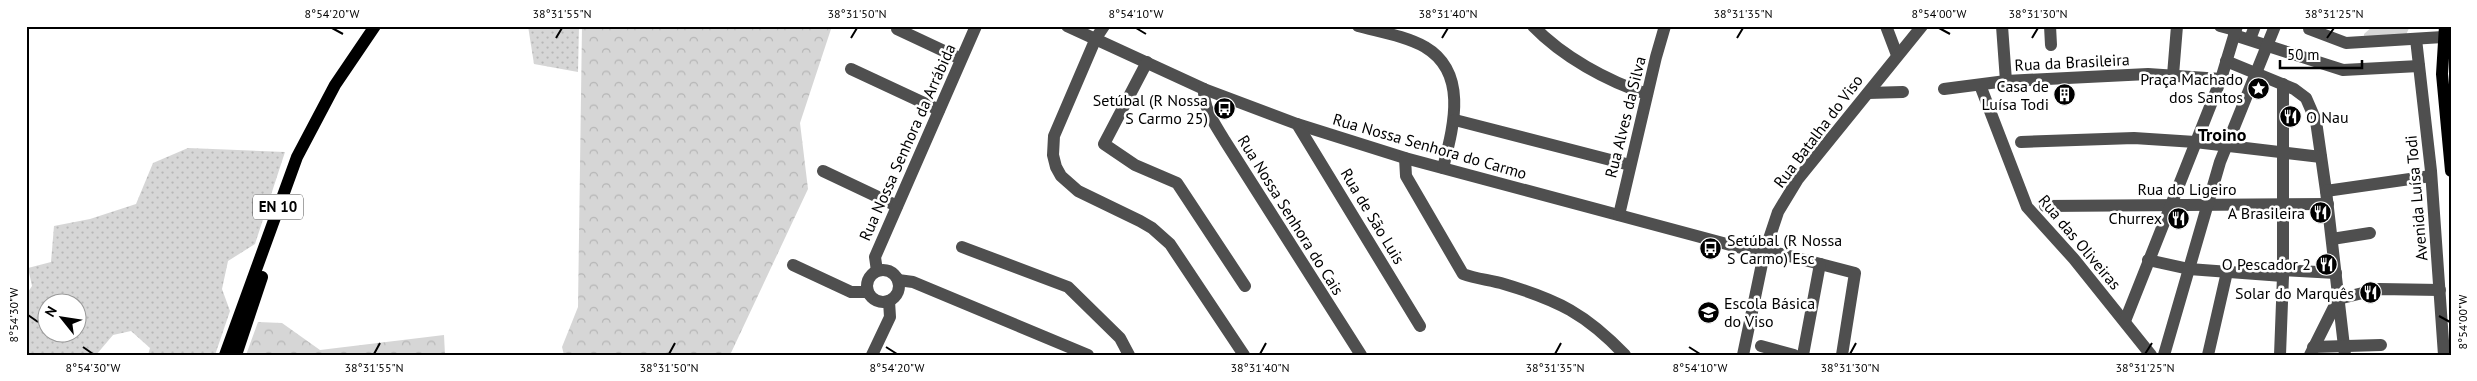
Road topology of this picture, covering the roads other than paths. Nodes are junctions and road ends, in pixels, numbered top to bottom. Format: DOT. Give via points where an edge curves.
graph roads {
  1 [pos="375,26"];
  2 [pos="976,26"];
  3 [pos="1067,26"];
  4 [pos="1079,26"];
  5 [pos="1104,26"];
  6 [pos="1358,26"];
  7 [pos="1533,26"];
  8 [pos="1666,26"];
  9 [pos="1886,26"];
  10 [pos="1922,26"];
  11 [pos="2002,26"];
  12 [pos="2050,26"];
  13 [pos="2177,26"];
  14 [pos="2220,26"];
  15 [pos="2255,26"];
  16 [pos="2275,26"];
  17 [pos="898,28"];
  18 [pos="2309,29"];
  19 [pos="2235,30"];
  20 [pos="2442,30"];
  21 [pos="1096,38"];
  22 [pos="2416,39"];
  23 [pos="2250,40"];
  24 [pos="2268,45"];
  25 [pos="2051,46"];
  26 [pos="2451,50"];
  27 [pos="1897,55"];
  28 [pos="962,59"];
  29 [pos="2226,61"];
  30 [pos="1147,62"];
  31 [pos="2419,66"];
  32 [pos="347,67"];
  33 [pos="851,69"];
  34 [pos="2255,72"];
  35 [pos="2173,76"];
  36 [pos="2221,79"];
  37 [pos="2006,81"];
  38 [pos="2283,84"];
  39 [pos="1980,85"];
  40 [pos="1204,89"];
  41 [pos="1944,89"];
  42 [pos="1903,92"];
  43 [pos="1868,93"];
  44 [pos="1647,94"];
  45 [pos="939,110"];
  46 [pos="1455,120"];
  47 [pos="1297,124"];
  48 [pos="2021,142"];
  49 [pos="2195,142"];
  50 [pos="2226,145"];
  51 [pos="2283,153"];
  52 [pos="2321,157"];
  53 [pos="1405,158"];
  54 [pos="1630,165"];
  55 [pos="1443,168"];
  56 [pos="823,171"];
  57 [pos="2451,171"];
  58 [pos="2431,176"];
  59 [pos="2326,191"];
  60 [pos="2328,204"];
  61 [pos="2170,205"];
  62 [pos="2207,205"];
  63 [pos="2283,205"];
  64 [pos="897,206"];
  65 [pos="2045,206"];
  66 [pos="1619,216"];
  67 [pos="2370,233"];
  68 [pos="2332,239"];
  69 [pos="962,247"];
  70 [pos="1765,252"];
  71 [pos="2148,260"];
  72 [pos="1820,264"];
  73 [pos="793,265"];
  74 [pos="2189,269"];
  75 [pos="877,271"];
  76 [pos="2227,272"];
  77 [pos="2283,273"];
  78 [pos="2336,273"];
  79 [pos="898,280"];
  80 [pos="1245,286"];
  81 [pos="2440,290"];
  82 [pos="868,292"];
  83 [pos="2338,299"];
  84 [pos="889,301"];
  85 [pos="2125,321"];
  86 [pos="1420,326"];
  87 [pos="2381,345"];
  88 [pos="1761,346"];
  89 [pos="2312,351"];
  90 [pos="2345,351"];
  91 [pos="225,355"];
  92 [pos="236,355"];
  93 [pos="872,355"];
  94 [pos="1088,355"];
  95 [pos="1129,355"];
  96 [pos="1244,355"];
  97 [pos="1361,355"];
  98 [pos="1625,355"];
  99 [pos="1743,355"];
  100 [pos="1794,355"];
  101 [pos="1803,355"];
  102 [pos="1842,355"];
  103 [pos="2151,355"];
  104 [pos="2164,355"];
  105 [pos="2208,355"];
  106 [pos="2280,355"];
  107 [pos="2444,355"];
  1 -- 32 [label="main road, EN 10"];
  2 -- 28 [label="street, Rua Nossa Senhora da Arrábida"];
  3 -- 21 [label="street"];
  4 -- 21 [label="street"];
  5 -- 21 [label="street"];
  6 -- 46 [label="street" via="1406,39 1432,52 1451,82"];
  7 -- 44 [label="street" via="1588,67"];
  8 -- 44 [label="street, Rua Alves da Silva"];
  9 -- 27 [label="street"];
  10 -- 27 [label="street, Rua Batalha do Viso"];
  11 -- 37 [label="street"];
  12 -- 25 [label="street"];
  13 -- 35 [label="street"];
  14 -- 19 [label="street"];
  15 -- 23 [label="street"];
  16 -- 24 [label="street"];
  17 -- 28 [label="street"];
  18 -- 22 [label="street" via="2346,43"];
  19 -- 23 [label="street"];
  19 -- 29 [label="street"];
  20 -- 22 [label="street"];
  20 -- 26 [label="main road"];
  20 -- 57 [label="main road" via="2442,74"];
  21 -- 30 [label="street, Rua Nossa Senhora do Carmo"];
  21 -- 96 [label="street" via="1054,136 1053,155 1060,176 1078,191 1152,228 1170,244"];
  22 -- 31 [label="street, Avenida Luísa Todi"];
  23 -- 24 [label="street"];
  24 -- 31 [label="street" via="2343,70"];
  24 -- 34 [label="street"];
  27 -- 43 [label="street, Rua Batalha do Viso"];
  28 -- 45 [label="street, Rua Nossa Senhora da Arrábida"];
  29 -- 34 [label="street"];
  29 -- 36 [label="street"];
  30 -- 40 [label="street, Rua Nossa Senhora do Carmo"];
  30 -- 80 [label="street" via="1104,144 1135,165 1177,183"];
  31 -- 58 [label="street, Avenida Luísa Todi"];
  32 -- 91 [label="main road, EN 10" via="295,164"];
  32 -- 92 [label="main road, EN 10" via="325,107 297,172"];
  33 -- 45 [label="street"];
  34 -- 38 [label="street"];
  34 -- 50 [label="street"];
  35 -- 36 [label="street"];
  35 -- 37 [label="street, Rua da Brasileira" via="2148,74"];
  36 -- 49 [label="street"];
  37 -- 39 [label="street, Rua da Brasileira"];
  38 -- 51 [label="street"];
  38 -- 52 [label="street" via="2306,98 2316,121"];
  39 -- 41 [label="street, Rua da Brasileira"];
  39 -- 85 [label="street, Rua das Oliveiras" via="2027,207"];
  40 -- 47 [label="street, Rua Nossa Senhora do Carmo"];
  40 -- 97 [label="street, Rua Nossa Senhora do Cais" via="1203,101 1212,119"];
  42 -- 43 [label="street"];
  43 -- 70 [label="street, Rua Batalha do Viso" via="1798,178 1778,212"];
  44 -- 54 [label="street, Rua Alves da Silva"];
  45 -- 64 [label="street, Rua Nossa Senhora da Arrábida"];
  46 -- 54 [label="street"];
  46 -- 55 [label="street"];
  47 -- 53 [label="street, Rua Nossa Senhora do Carmo"];
  47 -- 86 [label="street, Rua de São Luis"];
  48 -- 49 [label="street" via="2134,138"];
  49 -- 50 [label="street"];
  49 -- 61 [label="street"];
  50 -- 51 [label="street"];
  50 -- 62 [label="street"];
  51 -- 52 [label="street"];
  51 -- 63 [label="street"];
  52 -- 59 [label="street"];
  53 -- 55 [label="street, Rua Nossa Senhora do Carmo"];
  53 -- 98 [label="street" via="1406,176 1461,271 1468,276 1566,306 1602,331"];
  54 -- 66 [label="street, Rua Alves da Silva"];
  55 -- 66 [label="street, Rua Nossa Senhora do Carmo"];
  56 -- 64 [label="street"];
  58 -- 59 [label="street"];
  58 -- 81 [label="street, Avenida Luísa Todi"];
  59 -- 60 [label="street"];
  60 -- 63 [label="street, Rua do Ligeiro"];
  60 -- 68 [label="street"];
  61 -- 62 [label="street, Rua do Ligeiro"];
  61 -- 65 [label="street, Rua do Ligeiro"];
  61 -- 71 [label="street"];
  62 -- 63 [label="street, Rua do Ligeiro"];
  62 -- 74 [label="street"];
  63 -- 77 [label="street"];
  64 -- 75 [label="street, Rua Nossa Senhora da Arrábida" via="875,257"];
  66 -- 70 [label="street, Rua Nossa Senhora do Carmo"];
  67 -- 68 [label="street"];
  68 -- 78 [label="street"];
  69 -- 95 [label="street" via="1068,288 1120,338"];
  70 -- 72 [label="street, Rua Nossa Senhora do Carmo"];
  70 -- 99 [label="street, Rua Batalha do Viso"];
  71 -- 74 [label="street"];
  71 -- 85 [label="street"];
  72 -- 101 [label="street"];
  72 -- 102 [label="street, Rua Nossa Senhora do Carmo" via="1855,273"];
  73 -- 82 [label="street" via="851,292"];
  74 -- 76 [label="street"];
  74 -- 104 [label="street"];
  75 -- 79 [label="street" via="889,271"];
  75 -- 82 [label="street" via="868,280"];
  76 -- 77 [label="street"];
  76 -- 105 [label="street"];
  77 -- 78 [label="street"];
  77 -- 106 [label="street"];
  78 -- 83 [label="street"];
  79 -- 84 [label="street" via="897,295"];
  79 -- 94 [label="street" via="913,282"];
  81 -- 83 [label="street" via="2379,289"];
  81 -- 107 [label="street, Avenida Luísa Todi"];
  82 -- 84 [label="street" via="876,302"];
  83 -- 89 [label="street"];
  83 -- 90 [label="street"];
  84 -- 93 [label="street" via="890,318"];
  85 -- 103 [label="street, Rua das Oliveiras"];
  87 -- 90 [label="street"];
  88 -- 100 [label="street"];
  89 -- 90 [label="street"];
}
